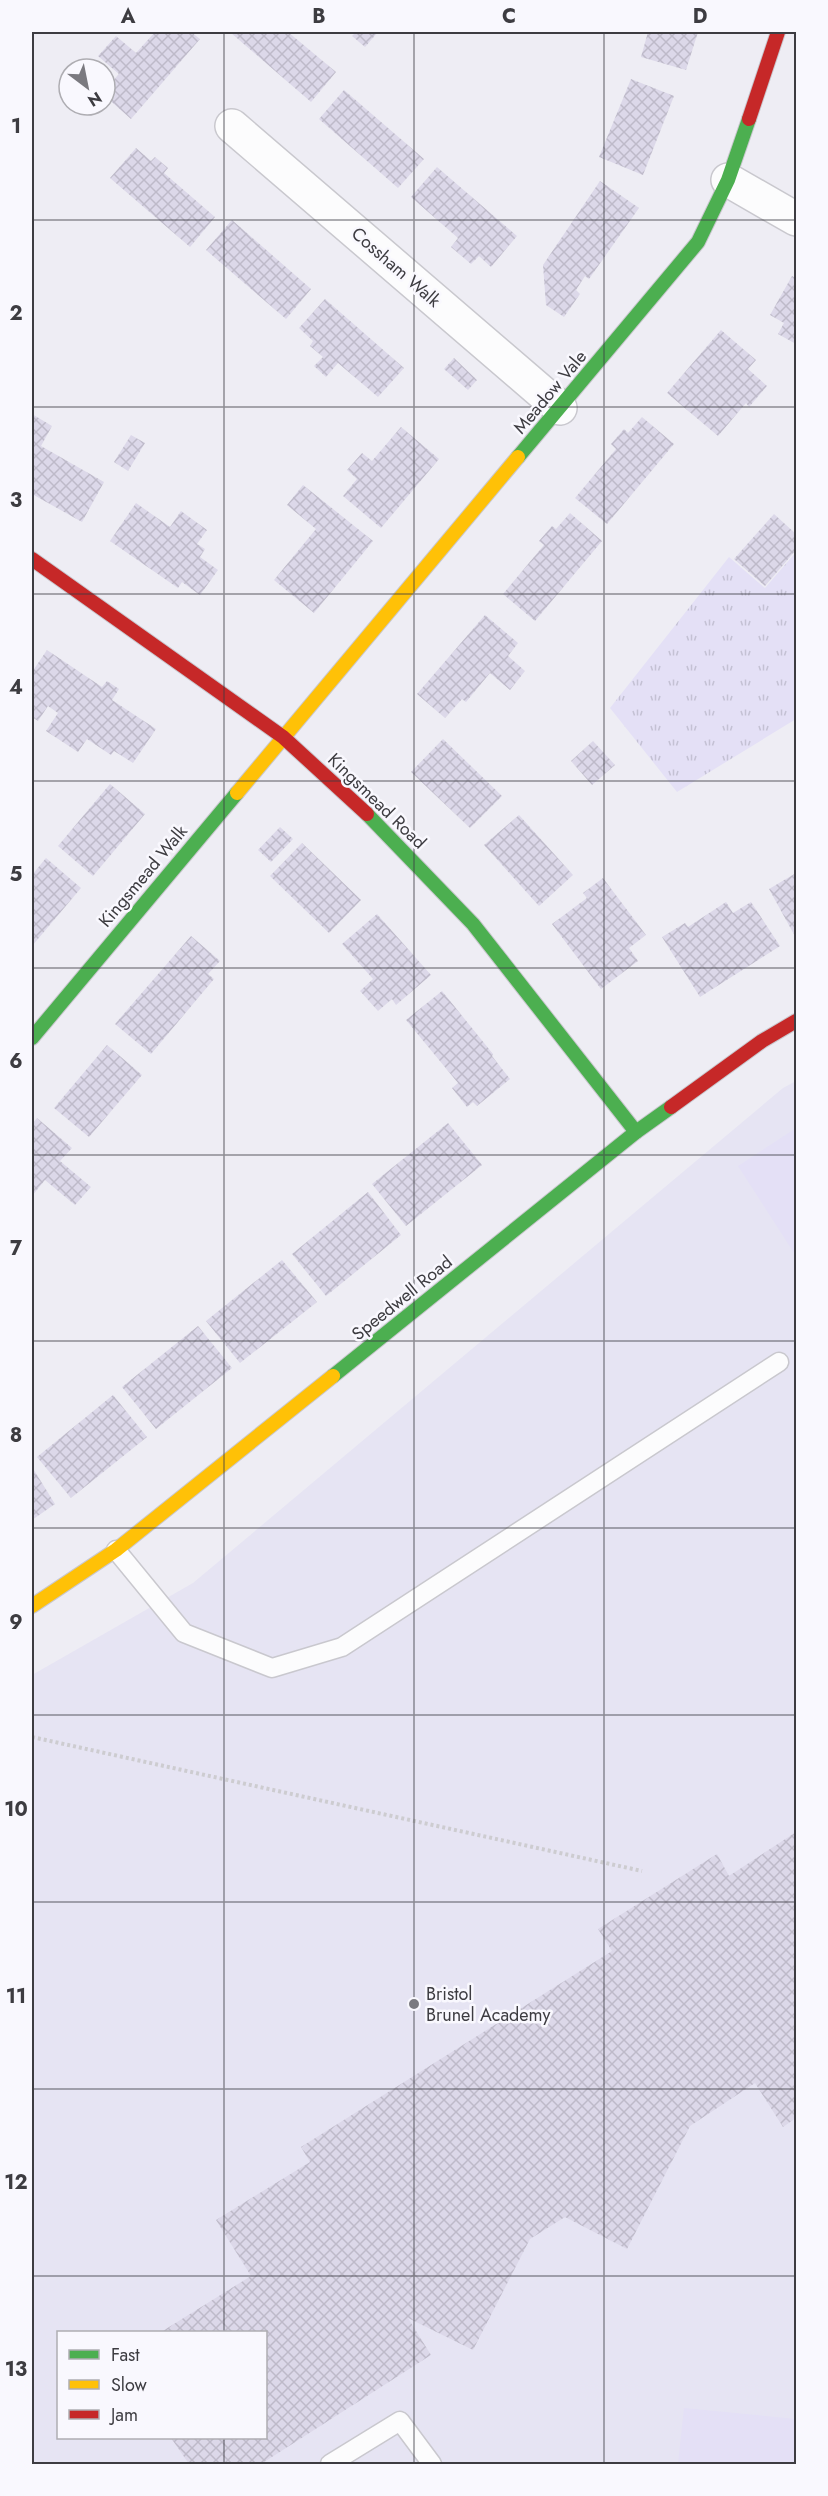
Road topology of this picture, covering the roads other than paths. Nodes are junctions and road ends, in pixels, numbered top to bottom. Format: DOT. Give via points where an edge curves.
graph roads {
  1 [pos="778,32"];
  2 [pos="232,126"];
  3 [pos="728,180"];
  4 [pos="796,219"];
  5 [pos="560,408"];
  6 [pos="32,559"];
  7 [pos="283,737"];
  8 [pos="796,1021"];
  9 [pos="32,1038"];
  10 [pos="636,1132"];
  11 [pos="779,1362"];
  12 [pos="116,1550"];
  13 [pos="32,1606"];
  14 [pos="330,2464"];
  15 [pos="432,2464"];
  1 -- 3 [label="street, Meadow Vale"];
  2 -- 5 [label="street, Cossham Walk"];
  3 -- 4 [label="street"];
  3 -- 5 [label="street, Meadow Vale" via="698,242"];
  5 -- 7 [label="street, Meadow Vale"];
  6 -- 7 [label="street, Kingsmead Road"];
  7 -- 9 [label="street, Kingsmead Walk"];
  7 -- 10 [label="street, Kingsmead Road" via="387,832 473,924"];
  8 -- 10 [label="street, Speedwell Road"];
  10 -- 12 [label="street, Speedwell Road"];
  11 -- 12 [label="lane" via="342,1647 272,1668 184,1634"];
  12 -- 13 [label="street, Speedwell Road"];
  14 -- 15 [label="lane" via="400,2421"];
}
